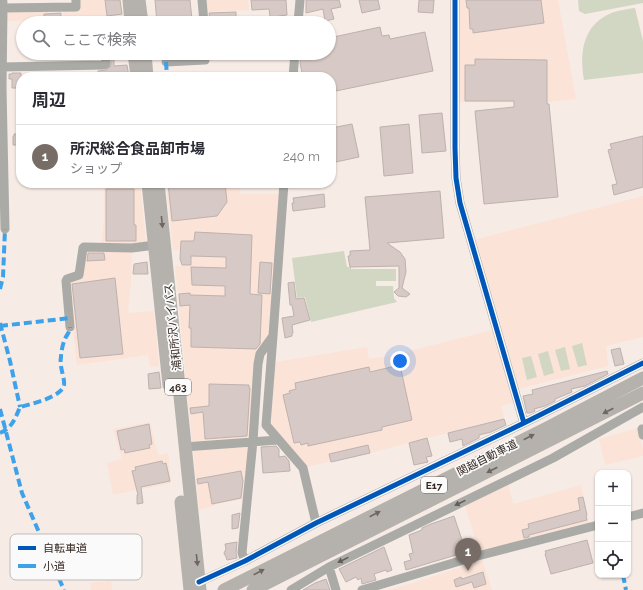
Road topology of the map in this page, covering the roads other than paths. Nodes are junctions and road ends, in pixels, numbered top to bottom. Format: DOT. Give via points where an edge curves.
graph roads {
  1 [pos="76,0"];
  2 [pos="129,0"];
  3 [pos="139,0"];
  4 [pos="202,0"];
  5 [pos="300,0"];
  6 [pos="455,0"];
  7 [pos="2,3"];
  8 [pos="130,16"];
  9 [pos="141,16"];
  10 [pos="203,16"];
  11 [pos="299,16"];
  12 [pos="106,60"];
  13 [pos="135,60"];
  14 [pos="146,60"];
  15 [pos="205,60"];
  16 [pos="294,60"];
  17 [pos="166,62"];
  18 [pos="2,67"];
  19 [pos="136,72"];
  20 [pos="147,72"];
  21 [pos="293,72"];
  22 [pos="1,88"];
  23 [pos="149,188"];
  24 [pos="158,188"];
  25 [pos="284,188"];
  26 [pos="5,229"];
  27 [pos="155,245"];
  28 [pos="70,327"];
  29 [pos="273,336"];
  30 [pos="643,363"];
  31 [pos="643,378"];
  32 [pos="643,394"];
  33 [pos="643,408"];
  34 [pos="524,423"];
  35 [pos="278,440"];
  36 [pos="253,441"];
  37 [pos="184,447"];
  38 [pos="643,513"];
  39 [pos="631,516"];
  40 [pos="316,523"];
  41 [pos="595,526"];
  42 [pos="328,552"];
  43 [pos="245,561"];
  44 [pos="329,567"];
  45 [pos="192,588"];
  46 [pos="224,590"];
  47 [pos="253,590"];
  48 [pos="265,590"];
  49 [pos="291,590"];
  50 [pos="336,590"];
  51 [pos="362,590"];
  1 -- 7 [label="street" via="76,7"];
  2 -- 8 [label="highway"];
  3 -- 9 [label="highway"];
  4 -- 10 [label="street"];
  5 -- 11 [label="street"];
  6 -- 34 [label="street" via="456,178 460,203"];
  7 -- 18 [label="street"];
  12 -- 18 [label="street" via="104,65"];
  13 -- 19 [label="highway"];
  14 -- 20 [label="highway"];
  15 -- 17 [label="street"];
  16 -- 21 [label="street"];
  18 -- 22 [label="street"];
  22 -- 26 [label="street"];
  23 -- 27 [label="highway, 浦和所沢バイパス / 463"];
  24 -- 37 [label="highway, 浦和所沢バイパス / 463, one-way"];
  25 -- 29 [label="street"];
  27 -- 28 [label="street" via="132,248 83,248 79,275 66,281"];
  27 -- 45 [label="highway, 浦和所沢バイパス / 463"];
  29 -- 35 [label="street" via="266,425"];
  29 -- 36 [label="street" via="260,354 258,364"];
  30 -- 34 [label="street"];
  46 -- 31 [label="highway, 関越自動車道 / E17, one-way"];
  32 -- 42 [label="highway, 関越自動車道 / E17, one-way"];
  33 -- 44 [label="street, one-way" via="553,458"];
  34 -- 40 [label="street"];
  35 -- 36 [label="street"];
  35 -- 40 [label="street" via="303,468"];
  36 -- 37 [label="street"];
  36 -- 43 [label="street" via="242,553"];
  37 -- 45 [label="highway, 浦和所沢バイパス / 463, one-way"];
  38 -- 39 [label="street"];
  40 -- 43 [label="street"];
  41 -- 51 [label="street" via="470,558"];
  42 -- 47 [label="highway, 関越自動車道 / E17"];
  42 -- 48 [label="highway"];
  43 -- 45 [label="street"];
  44 -- 49 [label="street"];
  44 -- 50 [label="street"];
}
